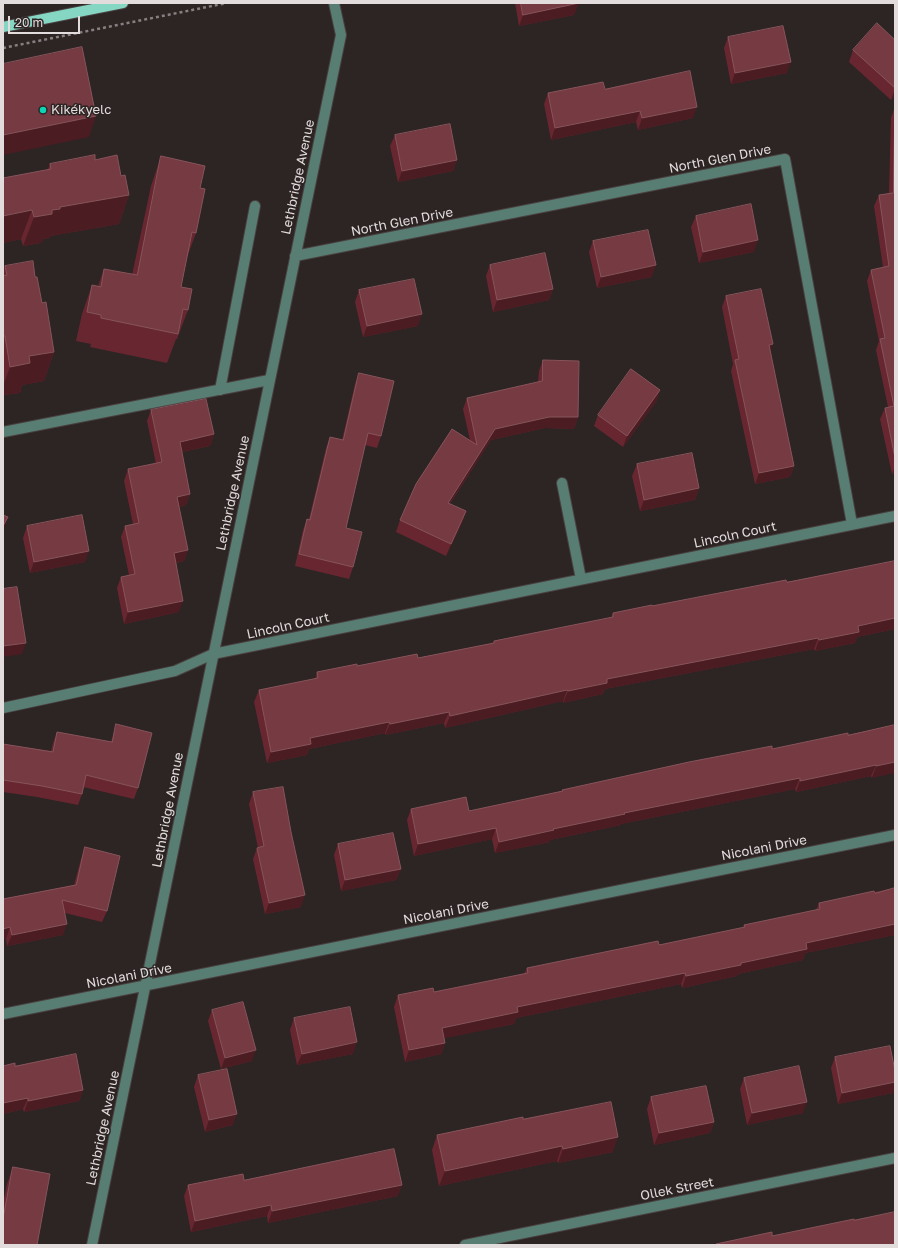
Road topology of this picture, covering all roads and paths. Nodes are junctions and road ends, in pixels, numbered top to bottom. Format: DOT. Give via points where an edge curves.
graph roads {
  1 [pos="123,3"];
  2 [pos="227,3"];
  3 [pos="334,3"];
  4 [pos="3,27"];
  5 [pos="3,48"];
  6 [pos="255,206"];
  7 [pos="295,256"];
  8 [pos="269,380"];
  9 [pos="220,390"];
  10 [pos="3,432"];
  11 [pos="562,483"];
  12 [pos="895,516"];
  13 [pos="852,524"];
  14 [pos="581,579"];
  15 [pos="213,654"];
  16 [pos="3,708"];
  17 [pos="895,835"];
  18 [pos="145,986"];
  19 [pos="3,1014"];
  20 [pos="895,1158"];
  21 [pos="92,1245"];
  22 [pos="465,1245"];
  1 -- 4 [label="main road"];
  2 -- 5 [label="path"];
  3 -- 7 [label="street, Lethbridge Avenue" via="341,35"];
  6 -- 9 [label="street"];
  7 -- 8 [label="street, Lethbridge Avenue"];
  7 -- 13 [label="street, North Glen Drive" via="785,159"];
  8 -- 9 [label="street"];
  8 -- 15 [label="street, Lethbridge Avenue"];
  9 -- 10 [label="street"];
  11 -- 14 [label="street"];
  12 -- 13 [label="street, Lincoln Court"];
  13 -- 14 [label="street, Lincoln Court"];
  14 -- 15 [label="street, Lincoln Court"];
  15 -- 16 [label="street, Lincoln Court" via="174,671"];
  15 -- 18 [label="street, Lethbridge Avenue"];
  17 -- 18 [label="street, Nicolani Drive"];
  18 -- 19 [label="street, Nicolani Drive"];
  18 -- 21 [label="street, Lethbridge Avenue"];
  20 -- 22 [label="street, Ollek Street"];
}
